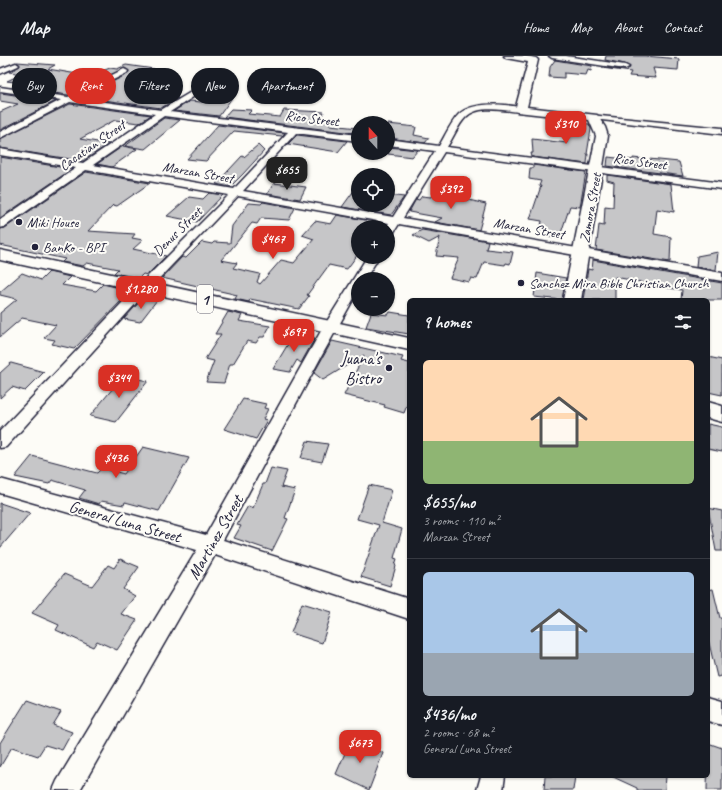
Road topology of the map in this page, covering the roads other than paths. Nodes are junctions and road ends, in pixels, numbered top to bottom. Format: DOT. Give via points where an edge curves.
graph roads {
  1 [pos="509,56"];
  2 [pos="552,56"];
  3 [pos="534,58"];
  4 [pos="16,65"];
  5 [pos="625,67"];
  6 [pos="0,72"];
  7 [pos="124,72"];
  8 [pos="116,76"];
  9 [pos="0,89"];
  10 [pos="191,94"];
  11 [pos="65,100"];
  12 [pos="65,102"];
  13 [pos="97,104"];
  14 [pos="521,110"];
  15 [pos="162,113"];
  16 [pos="593,117"];
  17 [pos="295,129"];
  18 [pos="722,131"];
  19 [pos="0,134"];
  20 [pos="351,137"];
  21 [pos="395,143"];
  22 [pos="441,149"];
  23 [pos="0,152"];
  24 [pos="86,167"];
  25 [pos="597,169"];
  26 [pos="722,186"];
  27 [pos="236,193"];
  28 [pos="396,220"];
  29 [pos="0,225"];
  30 [pos="582,252"];
  31 [pos="0,256"];
  32 [pos="722,277"];
  33 [pos="144,286"];
  34 [pos="351,292"];
  35 [pos="572,298"];
  36 [pos="330,326"];
  37 [pos="407,344"];
  38 [pos="710,411"];
  39 [pos="722,414"];
  40 [pos="0,442"];
  41 [pos="0,486"];
  42 [pos="211,545"];
  43 [pos="407,608"];
  44 [pos="710,710"];
  45 [pos="722,714"];
  46 [pos="493,778"];
  47 [pos="66,790"];
  48 [pos="490,790"];
  1 -- 3 [label="main road"];
  2 -- 5 [label="street"];
  3 -- 14 [label="main road"];
  4 -- 6 [label="street"];
  7 -- 8 [label="street"];
  9 -- 11 [label="street, Rico Street"];
  10 -- 15 [label="street, Cacatian Street"];
  12 -- 19 [label="street"];
  13 -- 15 [label="street, Rico Street"];
  14 -- 16 [label="main road"];
  14 -- 22 [label="street" via="482,108 467,111"];
  15 -- 17 [label="street, Rico Street"];
  15 -- 24 [label="street, Cacatian Street"];
  16 -- 18 [label="street"];
  16 -- 25 [label="main road, Zamora Street" via="600,127 602,136"];
  17 -- 20 [label="street, Rico Street"];
  17 -- 27 [label="street, Denus Street"];
  21 -- 22 [label="street, Rico Street"];
  22 -- 25 [label="street, Rico Street"];
  22 -- 28 [label="street"];
  23 -- 24 [label="street, Marzan Street"];
  24 -- 27 [label="street, Marzan Street"];
  24 -- 29 [label="street, Cacatian Street"];
  25 -- 26 [label="street, Rico Street"];
  25 -- 30 [label="main road, Zamora Street"];
  27 -- 28 [label="street, Marzan Street"];
  27 -- 33 [label="street, Denus Street"];
  28 -- 30 [label="street, Marzan Street"];
  30 -- 32 [label="street, Marzan Street"];
  30 -- 35 [label="main road, Zamora Street"];
  31 -- 33 [label="main road, 1"];
  33 -- 36 [label="main road, 1"];
  33 -- 40 [label="street, Denus Street"];
  34 -- 36 [label="street, Martinez Street"];
  36 -- 37 [label="main road, 1"];
  36 -- 42 [label="street, Martinez Street"];
  38 -- 39 [label="main road"];
  41 -- 42 [label="street, General Luna Street"];
  42 -- 43 [label="street, General Luna Street"];
  42 -- 47 [label="street, Martinez Street"];
  44 -- 45 [label="street"];
  46 -- 48 [label="street"];
}
